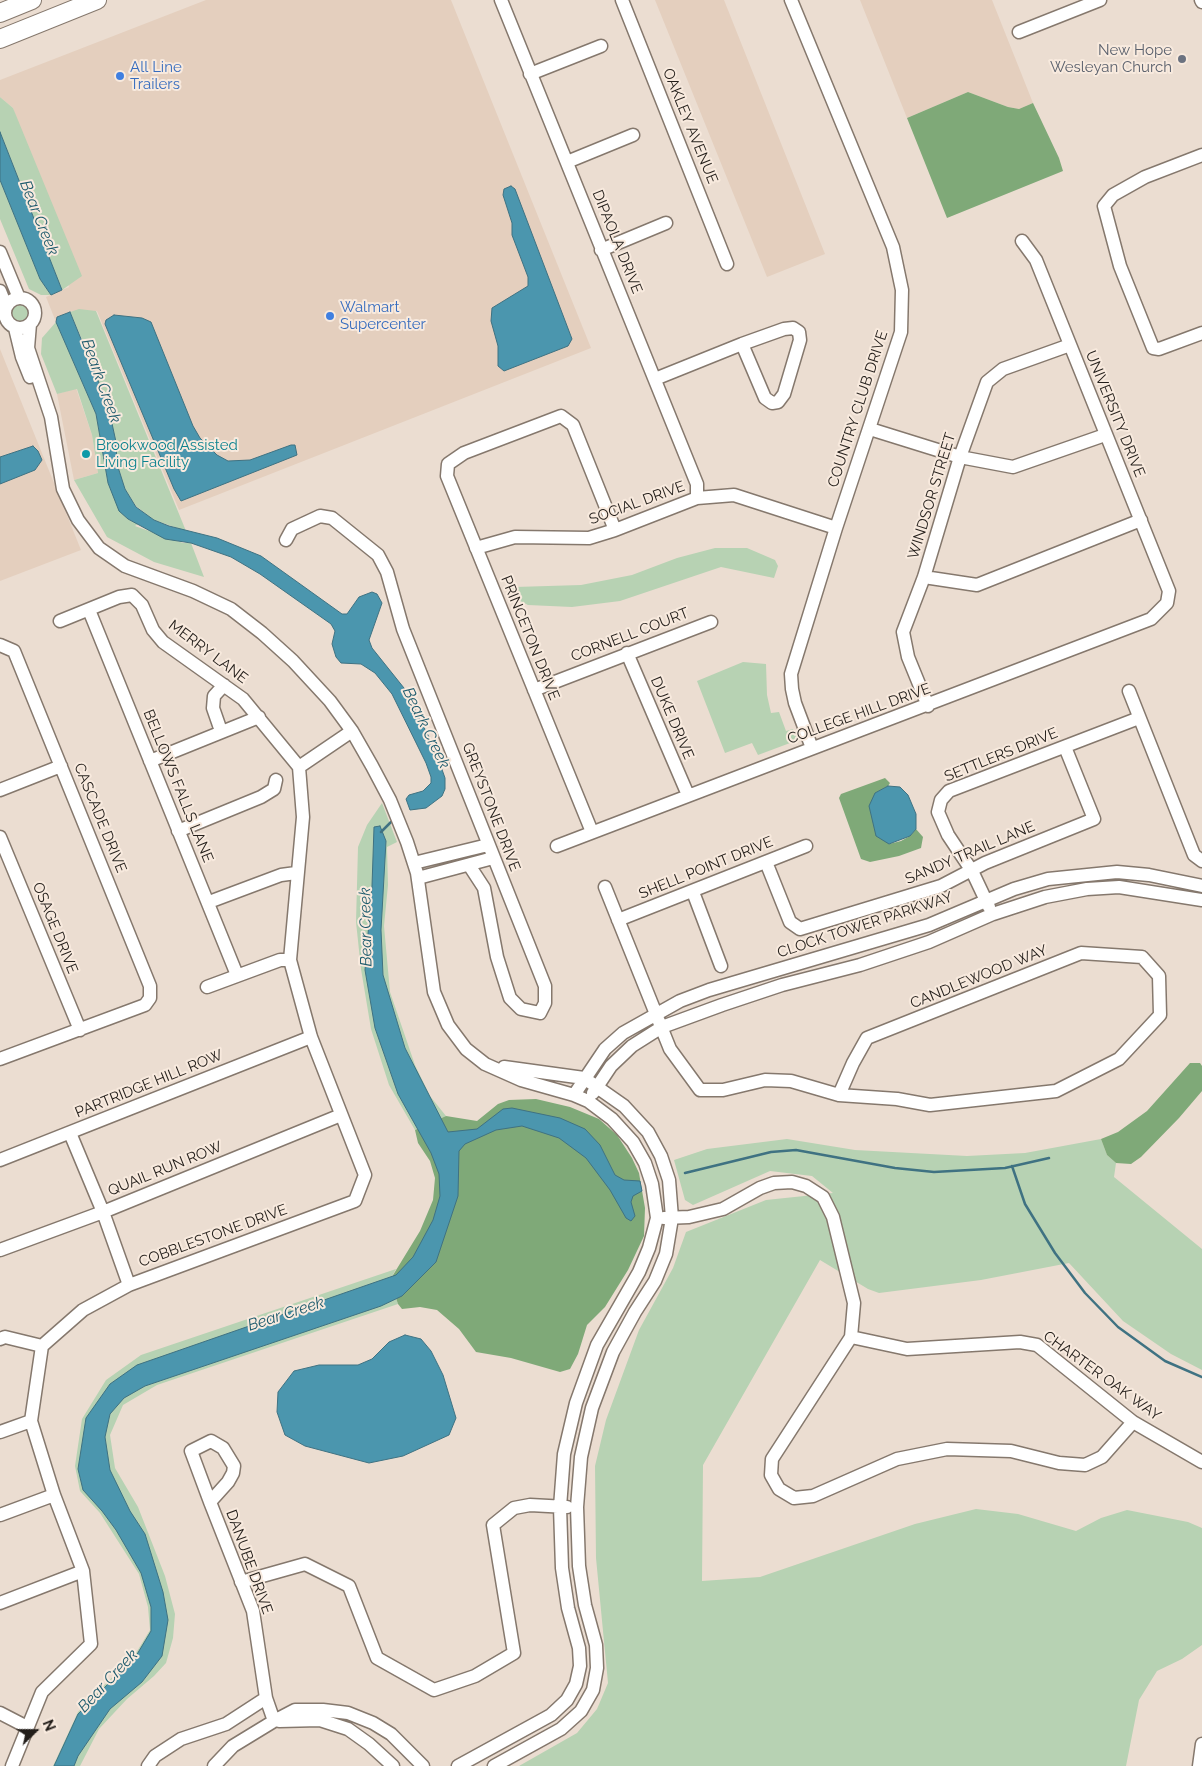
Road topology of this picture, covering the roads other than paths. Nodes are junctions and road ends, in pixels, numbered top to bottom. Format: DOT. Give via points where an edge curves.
graph roads {
  1 [pos="32,0"];
  2 [pos="97,0"];
  3 [pos="501,0"];
  4 [pos="622,0"];
  5 [pos="791,0"];
  6 [pos="1100,0"];
  7 [pos="0,13"];
  8 [pos="1019,32"];
  9 [pos="0,38"];
  10 [pos="601,46"];
  11 [pos="530,74"];
  12 [pos="633,135"];
  13 [pos="1202,155"];
  14 [pos="566,162"];
  15 [pos="666,223"];
  16 [pos="1022,241"];
  17 [pos="601,250"];
  18 [pos="0,252"];
  19 [pos="727,264"];
  20 [pos="0,291"];
  21 [pos="19,298"];
  22 [pos="6,306"];
  23 [pos="30,324"];
  24 [pos="15,328"];
  25 [pos="1202,333"];
  26 [pos="742,344"];
  27 [pos="1070,345"];
  28 [pos="655,379"];
  29 [pos="51,416"];
  30 [pos="870,429"];
  31 [pos="1105,435"];
  32 [pos="960,457"];
  33 [pos="697,498"];
  34 [pos="1141,520"];
  35 [pos="836,528"];
  36 [pos="615,530"];
  37 [pos="286,540"];
  38 [pos="476,548"];
  39 [pos="924,577"];
  40 [pos="1168,603"];
  41 [pos="89,610"];
  42 [pos="60,621"];
  43 [pos="711,622"];
  44 [pos="0,645"];
  45 [pos="627,653"];
  46 [pos="224,685"];
  47 [pos="534,690"];
  48 [pos="1128,691"];
  49 [pos="928,706"];
  50 [pos="259,717"];
  51 [pos="1139,718"];
  52 [pos="221,731"];
  53 [pos="352,731"];
  54 [pos="1065,747"];
  55 [pos="812,748"];
  56 [pos="150,761"];
  57 [pos="61,766"];
  58 [pos="299,768"];
  59 [pos="276,780"];
  60 [pos="0,790"];
  61 [pos="688,795"];
  62 [pos="178,831"];
  63 [pos="592,832"];
  64 [pos="0,837"];
  65 [pos="488,845"];
  66 [pos="557,846"];
  67 [pos="806,846"];
  68 [pos="493,858"];
  69 [pos="1202,861"];
  70 [pos="766,862"];
  71 [pos="414,863"];
  72 [pos="469,865"];
  73 [pos="972,871"];
  74 [pos="296,873"];
  75 [pos="418,878"];
  76 [pos="1202,886"];
  77 [pos="605,887"];
  78 [pos="693,892"];
  79 [pos="986,900"];
  80 [pos="1202,900"];
  81 [pos="209,902"];
  82 [pos="993,914"];
  83 [pos="618,920"];
  84 [pos="290,960"];
  85 [pos="721,966"];
  86 [pos="236,975"];
  87 [pos="208,987"];
  88 [pos="655,1014"];
  89 [pos="662,1028"];
  90 [pos="80,1030"];
  91 [pos="311,1037"];
  92 [pos="1,1056"];
  93 [pos="485,1064"];
  94 [pos="584,1078"];
  95 [pos="597,1086"];
  96 [pos="574,1095"];
  97 [pos="839,1095"];
  98 [pos="588,1101"];
  99 [pos="341,1115"];
  100 [pos="70,1133"];
  101 [pos="0,1160"];
  102 [pos="103,1212"];
  103 [pos="657,1218"];
  104 [pos="672,1218"];
  105 [pos="0,1250"];
  106 [pos="129,1285"];
  107 [pos="851,1337"];
  108 [pos="0,1339"];
  109 [pos="42,1346"];
  110 [pos="576,1403"];
  111 [pos="592,1408"];
  112 [pos="31,1421"];
  113 [pos="1133,1422"];
  114 [pos="0,1432"];
  115 [pos="1202,1462"];
  116 [pos="54,1495"];
  117 [pos="210,1502"];
  118 [pos="560,1507"];
  119 [pos="577,1507"];
  120 [pos="0,1515"];
  121 [pos="83,1570"];
  122 [pos="241,1582"];
  123 [pos="0,1603"];
  124 [pos="266,1698"];
  125 [pos="0,1713"];
  126 [pos="274,1721"];
  127 [pos="27,1727"];
  128 [pos="1202,1744"];
  129 [pos="12,1766"];
  130 [pos="148,1766"];
  131 [pos="214,1766"];
  132 [pos="393,1766"];
  133 [pos="423,1766"];
  134 [pos="458,1766"];
  135 [pos="494,1766"];
  136 [pos="1199,1766"];
  1 -- 7 [label="highway"];
  2 -- 9 [label="highway"];
  3 -- 11 [label="street, DIPAOLA DRIVE"];
  4 -- 19 [label="street, OAKLEY AVENUE"];
  5 -- 30 [label="street, COUNTRY CLUB DRIVE" via="893,246 902,290 901,332"];
  6 -- 8 [label="street"];
  10 -- 11 [label="street"];
  11 -- 14 [label="street, DIPAOLA DRIVE"];
  12 -- 14 [label="street"];
  13 -- 25 [label="street" via="1145,177 1113,195 1104,206 1120,266 1153,348 1159,349"];
  14 -- 17 [label="street, DIPAOLA DRIVE"];
  15 -- 17 [label="street"];
  16 -- 27 [label="street, UNIVERSITY DRIVE" via="1036,260"];
  17 -- 28 [label="street, DIPAOLA DRIVE" via="634,315"];
  18 -- 21 [label="street"];
  20 -- 22 [label="street"];
  21 -- 22 [label="street"];
  21 -- 23 [label="street" via="28,300 33,306 34,318"];
  22 -- 24 [label="street" via="5,318"];
  23 -- 24 [label="street" via="25,328"];
  23 -- 29 [label="street" via="28,348"];
  24 -- 29 [label="street" via="22,357"];
  26 -- 26 [label="street" via="764,398 772,403 778,402 784,394 800,340 799,332 793,328 784,329"];
  26 -- 28 [label="street"];
  27 -- 31 [label="street, UNIVERSITY DRIVE"];
  27 -- 32 [label="street, WINDSOR STREET" via="1003,369 987,382"];
  28 -- 33 [label="street, DIPAOLA DRIVE" via="697,484"];
  29 -- 53 [label="street" via="63,489 78,520 100,548 125,566 193,591 230,609 293,661 330,701"];
  30 -- 32 [label="street"];
  30 -- 35 [label="street, COUNTRY CLUB DRIVE"];
  31 -- 32 [label="street" via="1013,467"];
  31 -- 34 [label="street, UNIVERSITY DRIVE"];
  32 -- 39 [label="street, WINDSOR STREET"];
  33 -- 35 [label="street, SOCIAL DRIVE" via="734,495"];
  33 -- 36 [label="street, SOCIAL DRIVE"];
  34 -- 39 [label="street" via="977,584"];
  34 -- 40 [label="street, UNIVERSITY DRIVE" via="1169,591"];
  35 -- 55 [label="street, COUNTRY CLUB DRIVE" via="791,674 796,704"];
  36 -- 38 [label="street, SOCIAL DRIVE" via="589,538 515,537"];
  36 -- 38 [label="street, PRINCETON DRIVE" via="573,425 561,416 455,458 448,464 447,476"];
  37 -- 65 [label="street, GREYSTONE DRIVE" via="292,530 320,516 332,518 378,555 387,572 403,629"];
  38 -- 47 [label="street, PRINCETON DRIVE"];
  39 -- 49 [label="street, WINDSOR STREET" via="903,632 908,657"];
  40 -- 49 [label="street, COLLEGE HILL DRIVE" via="1151,619"];
  41 -- 42 [label="street, MERRY LANE"];
  41 -- 46 [label="street, MERRY LANE" via="132,595 142,605 153,630 163,642"];
  41 -- 56 [label="street, BELLOWS FALLS LANE"];
  43 -- 45 [label="street, CORNELL COURT"];
  44 -- 57 [label="street, CASCADE DRIVE" via="14,651"];
  45 -- 47 [label="street, CORNELL COURT"];
  45 -- 61 [label="street, DUKE DRIVE"];
  46 -- 50 [label="street, MERRY LANE"];
  46 -- 52 [label="street" via="214,696 212,708"];
  47 -- 63 [label="street, PRINCETON DRIVE"];
  48 -- 51 [label="street"];
  49 -- 55 [label="street, COLLEGE HILL DRIVE"];
  50 -- 52 [label="street"];
  50 -- 58 [label="street, MERRY LANE"];
  51 -- 54 [label="street, SETTLERS DRIVE"];
  51 -- 69 [label="street" via="1194,855"];
  52 -- 56 [label="street"];
  53 -- 58 [label="street"];
  53 -- 71 [label="street" via="390,800"];
  54 -- 73 [label="street, SANDY TRAIL LANE" via="1094,819"];
  54 -- 73 [label="street, SETTLERS DRIVE" via="949,791 941,800 938,812 948,836"];
  55 -- 61 [label="street, COLLEGE HILL DRIVE"];
  56 -- 62 [label="street, BELLOWS FALLS LANE"];
  57 -- 60 [label="street"];
  57 -- 90 [label="street, CASCADE DRIVE" via="150,986 150,998 145,1005"];
  58 -- 74 [label="street, COBBLESTONE DRIVE" via="303,817"];
  59 -- 62 [label="street" via="274,790 261,797"];
  61 -- 63 [label="street, COLLEGE HILL DRIVE"];
  62 -- 81 [label="street, BELLOWS FALLS LANE"];
  63 -- 66 [label="street, COLLEGE HILL DRIVE"];
  64 -- 90 [label="street, OSAGE DRIVE"];
  65 -- 68 [label="street, GREYSTONE DRIVE"];
  65 -- 71 [label="street"];
  67 -- 70 [label="street, SHELL POINT DRIVE"];
  68 -- 72 [label="street"];
  68 -- 72 [label="street, GREYSTONE DRIVE" via="545,986 545,1003 540,1013 521,1009 510,998 497,957 484,888"];
  70 -- 73 [label="street, SANDY TRAIL LANE" via="790,922 800,929 903,899"];
  70 -- 78 [label="street, SHELL POINT DRIVE"];
  71 -- 75 [label="street"];
  72 -- 75 [label="street"];
  73 -- 79 [label="street, SETTLERS DRIVE"];
  74 -- 81 [label="street" via="280,875"];
  74 -- 84 [label="street, COBBLESTONE DRIVE"];
  75 -- 93 [label="street" via="434,992 448,1025 466,1050"];
  76 -- 79 [label="street, CLOCK TOWER PARKWAY" via="1117,872 1048,879"];
  77 -- 83 [label="street"];
  78 -- 83 [label="street, SHELL POINT DRIVE"];
  78 -- 85 [label="street"];
  79 -- 82 [label="street, SETTLERS DRIVE"];
  79 -- 88 [label="street, CLOCK TOWER PARKWAY" via="920,928 709,990"];
  80 -- 82 [label="street" via="1119,887 1087,889 1045,897"];
  81 -- 86 [label="street, BELLOWS FALLS LANE"];
  82 -- 89 [label="street" via="929,942 722,1004"];
  83 -- 88 [label="street"];
  84 -- 86 [label="street" via="280,960"];
  84 -- 91 [label="street, COBBLESTONE DRIVE"];
  86 -- 87 [label="street"];
  88 -- 89 [label="street"];
  88 -- 94 [label="street, CLOCK TOWER PARKWAY" via="622,1034 605,1049"];
  89 -- 95 [label="street" via="632,1046 611,1066"];
  89 -- 97 [label="street" via="670,1049 700,1090 722,1090 765,1080 791,1081"];
  90 -- 92 [label="street"];
  91 -- 99 [label="street, COBBLESTONE DRIVE"];
  91 -- 100 [label="street, PARTRIDGE HILL ROW"];
  93 -- 94 [label="street"];
  93 -- 96 [label="street" via="521,1080"];
  94 -- 95 [label="street"];
  94 -- 96 [label="street, CLOCK TOWER PARKWAY"];
  95 -- 98 [label="street"];
  95 -- 104 [label="street" via="624,1106 648,1132 669,1180"];
  96 -- 98 [label="street"];
  97 -- 97 [label="street, CANDLEWOOD WAY" via="867,1038 1082,953 1142,957 1159,976 1160,1015 1120,1058 1056,1092 930,1105"];
  98 -- 103 [label="street" via="612,1119 634,1142 652,1184"];
  99 -- 102 [label="street, QUAIL RUN ROW"];
  99 -- 106 [label="street, COBBLESTONE DRIVE" via="365,1176 356,1201"];
  100 -- 101 [label="street, PARTRIDGE HILL ROW"];
  100 -- 102 [label="street"];
  102 -- 105 [label="street, QUAIL RUN ROW"];
  102 -- 106 [label="street"];
  103 -- 104 [label="street"];
  103 -- 110 [label="street" via="639,1272 597,1345"];
  104 -- 107 [label="street" via="723,1209 774,1183 799,1183 814,1190 827,1202 834,1217 854,1303"];
  104 -- 111 [label="street" via="666,1254 655,1280 613,1352"];
  106 -- 109 [label="street, COBBLESTONE DRIVE" via="83,1310"];
  107 -- 113 [label="street, CHARTER OAK WAY" via="906,1349 1020,1342 1037,1345"];
  107 -- 113 [label="street" via="772,1459 771,1475 779,1489 794,1498 813,1496 897,1459 947,1449 1011,1451 1059,1463 1085,1465 1102,1457"];
  108 -- 109 [label="street" via="5,1337"];
  109 -- 112 [label="street"];
  110 -- 111 [label="street"];
  110 -- 118 [label="street" via="564,1454"];
  111 -- 119 [label="street" via="581,1456"];
  112 -- 114 [label="street"];
  112 -- 116 [label="street"];
  113 -- 115 [label="street, CHARTER OAK WAY"];
  116 -- 120 [label="street"];
  116 -- 121 [label="street"];
  117 -- 117 [label="street, DANUBE DRIVE" via="191,1450 211,1441 223,1448 234,1466 228,1482"];
  117 -- 122 [label="street, DANUBE DRIVE"];
  118 -- 119 [label="street"];
  118 -- 122 [label="street" via="530,1505 514,1508 493,1525 514,1653 475,1676 434,1690 377,1658 349,1586 305,1564"];
  118 -- 134 [label="street" via="562,1568 579,1648 576,1684 567,1700 551,1715"];
  119 -- 135 [label="street" via="579,1566 596,1645 597,1668 593,1690 581,1711 561,1729"];
  121 -- 123 [label="street"];
  121 -- 127 [label="street" via="91,1644 42,1692"];
  122 -- 124 [label="street, DANUBE DRIVE" via="253,1611"];
  124 -- 126 [label="street, DANUBE DRIVE"];
  124 -- 130 [label="street" via="226,1724 181,1738 155,1756"];
  125 -- 127 [label="street"];
  126 -- 131 [label="street" via="233,1746"];
  126 -- 132 [label="street" via="320,1720 348,1729"];
  126 -- 133 [label="street" via="295,1710 348,1713 391,1734"];
  127 -- 129 [label="street"];
  128 -- 136 [label="street"];
}
